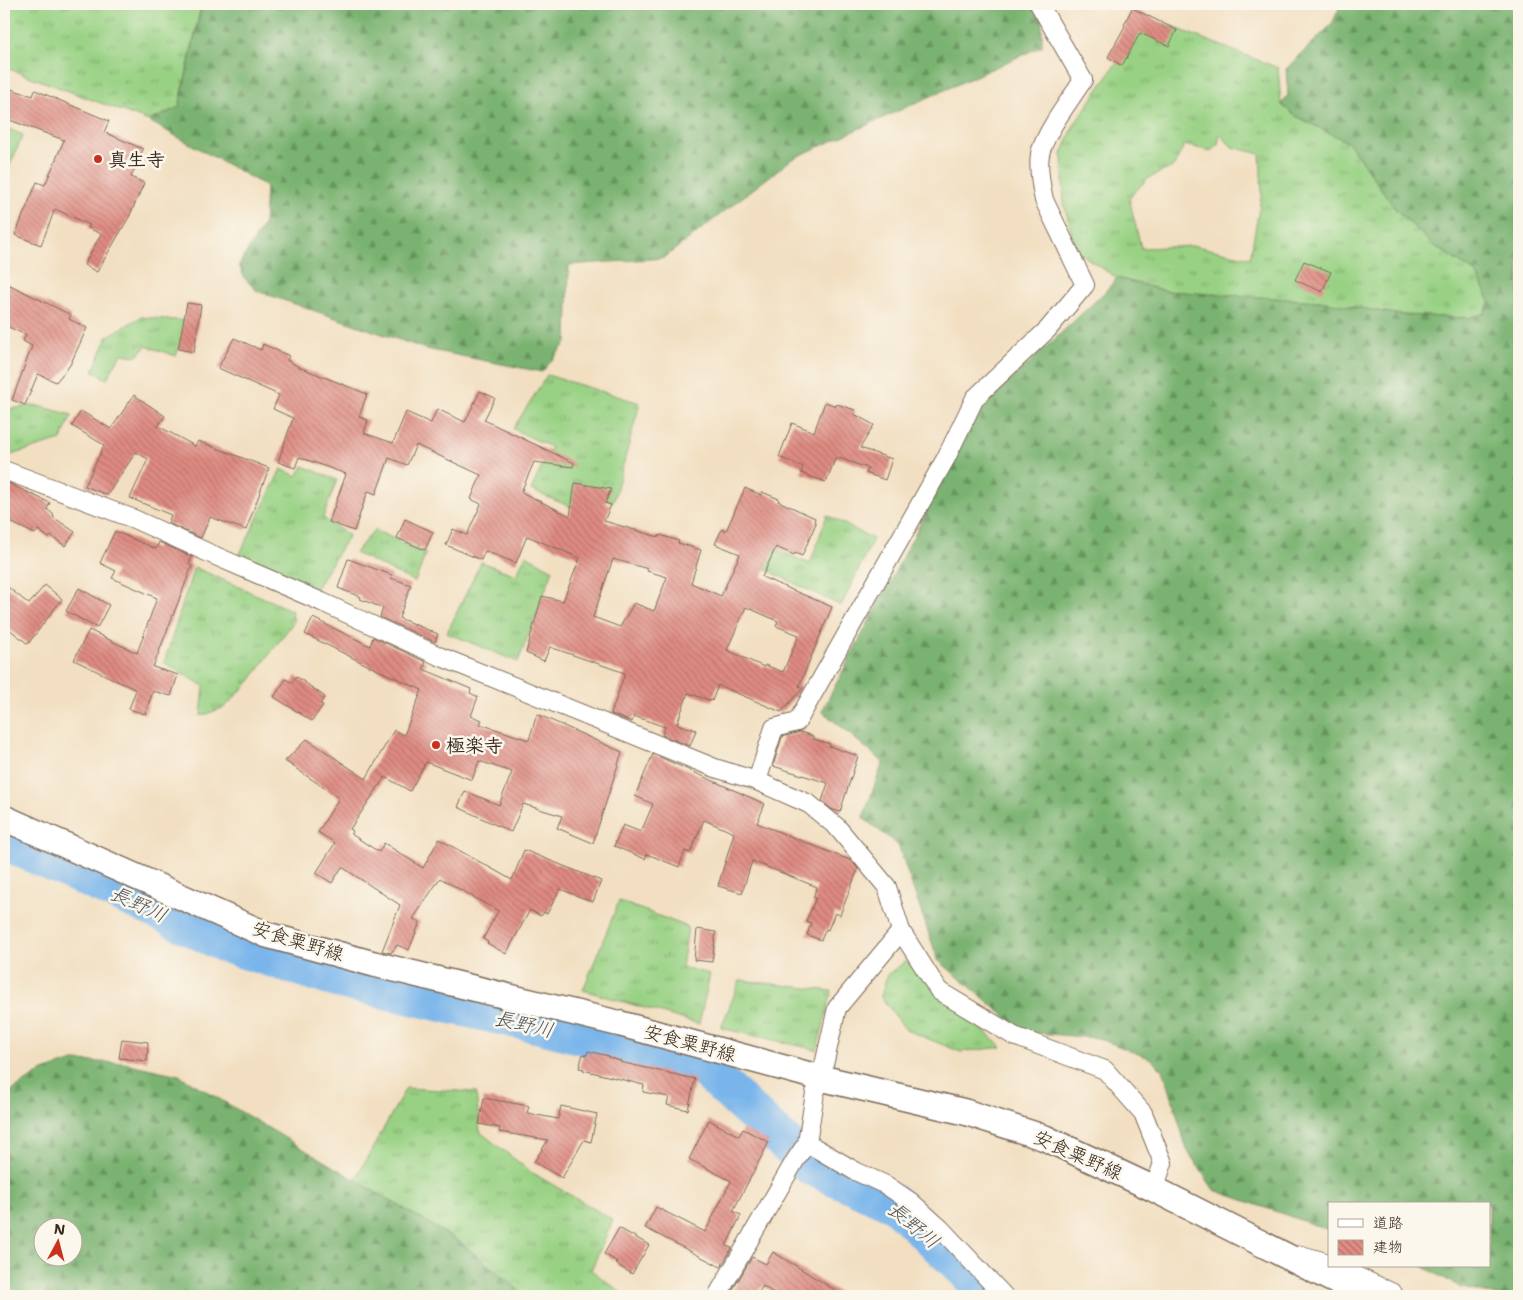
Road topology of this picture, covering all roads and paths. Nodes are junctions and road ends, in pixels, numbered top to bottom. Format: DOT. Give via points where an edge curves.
graph roads {
  1 [pos="1039,4"];
  2 [pos="4,470"];
  3 [pos="757,781"];
  4 [pos="4,818"];
  5 [pos="901,930"];
  6 [pos="821,1078"];
  7 [pos="801,1151"];
  8 [pos="1154,1189"];
  9 [pos="1268,1246"];
  10 [pos="1328,1264"];
  11 [pos="1339,1268"];
  12 [pos="1393,1293"];
  13 [pos="717,1296"];
  14 [pos="1004,1296"];
  15 [pos="1364,1296"];
  1 -- 3 [label="street" via="1083,80 1040,152 1040,185 1044,200 1085,285 1048,329 975,398 946,458 797,722 774,728"];
  2 -- 3 [label="street" via="134,519 445,658 715,768"];
  3 -- 5 [label="street" via="809,804 837,827 887,887"];
  4 -- 6 [label="main road, 安食粟野線" via="267,934"];
  5 -- 6 [label="street" via="837,1008"];
  5 -- 8 [label="street" via="939,991 1014,1036 1106,1070 1143,1113 1163,1163"];
  6 -- 7 [label="street"];
  6 -- 8 [label="main road, 安食粟野線" via="965,1112 1044,1138"];
  7 -- 13 [label="street"];
  7 -- 14 [label="street" via="886,1185 911,1202"];
  8 -- 9 [label="main road, 安食粟野線"];
  9 -- 10 [label="street"];
  9 -- 15 [label="main road, 安食粟野線"];
  11 -- 12 [label="street"];
}
